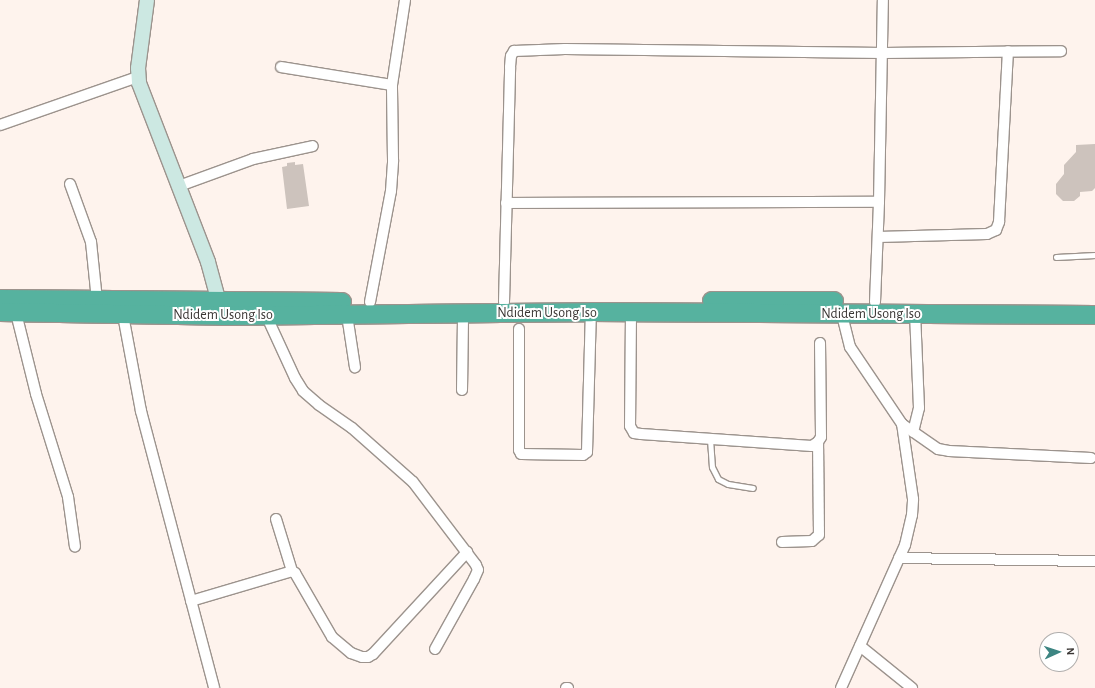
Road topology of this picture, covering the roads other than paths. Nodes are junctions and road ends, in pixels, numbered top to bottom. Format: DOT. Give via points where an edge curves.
graph roads {
  1 [pos="147,0"];
  2 [pos="405,0"];
  3 [pos="883,0"];
  4 [pos="1008,51"];
  5 [pos="1061,51"];
  6 [pos="883,52"];
  7 [pos="281,67"];
  8 [pos="138,77"];
  9 [pos="392,85"];
  10 [pos="0,125"];
  11 [pos="313,146"];
  12 [pos="70,184"];
  13 [pos="179,186"];
  14 [pos="879,202"];
  15 [pos="506,203"];
  16 [pos="878,237"];
  17 [pos="1095,255"];
  18 [pos="1056,258"];
  19 [pos="0,299"];
  20 [pos="98,300"];
  21 [pos="370,302"];
  22 [pos="504,302"];
  23 [pos="875,302"];
  24 [pos="1095,303"];
  25 [pos="221,309"];
  26 [pos="8,312"];
  27 [pos="591,312"];
  28 [pos="631,313"];
  29 [pos="347,314"];
  30 [pos="463,314"];
  31 [pos="842,314"];
  32 [pos="915,314"];
  33 [pos="123,315"];
  34 [pos="266,315"];
  35 [pos="1095,315"];
  36 [pos="519,329"];
  37 [pos="820,343"];
  38 [pos="355,367"];
  39 [pos="462,390"];
  40 [pos="902,424"];
  41 [pos="913,432"];
  42 [pos="710,438"];
  43 [pos="818,442"];
  44 [pos="1091,458"];
  45 [pos="753,488"];
  46 [pos="276,519"];
  47 [pos="782,542"];
  48 [pos="76,547"];
  49 [pos="467,552"];
  50 [pos="899,558"];
  51 [pos="1095,561"];
  52 [pos="292,571"];
  53 [pos="191,601"];
  54 [pos="860,646"];
  55 [pos="435,649"];
  56 [pos="214,688"];
  57 [pos="841,688"];
  58 [pos="912,688"];
  1 -- 8 [label="street"];
  2 -- 9 [label="street"];
  3 -- 6 [label="street"];
  4 -- 5 [label="street"];
  4 -- 6 [label="street"];
  4 -- 16 [label="street" via="999,222 996,230 988,234"];
  6 -- 14 [label="street"];
  6 -- 15 [label="street" via="517,50 511,56 510,67"];
  7 -- 9 [label="street"];
  8 -- 10 [label="street"];
  8 -- 13 [label="street"];
  9 -- 21 [label="street" via="391,191"];
  11 -- 13 [label="street" via="252,159"];
  12 -- 20 [label="street" via="91,242"];
  13 -- 25 [label="street" via="208,262"];
  14 -- 15 [label="street"];
  14 -- 16 [label="street"];
  15 -- 22 [label="street"];
  16 -- 23 [label="street"];
  17 -- 18 [label="lane"];
  19 -- 20 [label="highway, Ndidem Usong Iso"];
  20 -- 25 [label="highway, Ndidem Usong Iso"];
  21 -- 22 [label="highway, Ndidem Usong Iso"];
  21 -- 25 [label="highway, Ndidem Usong Iso"];
  22 -- 23 [label="highway, Ndidem Usong Iso"];
  23 -- 24 [label="highway, Ndidem Usong Iso"];
  25 -- 33 [label="highway, Ndidem Usong Iso"];
  25 -- 34 [label="highway, Ndidem Usong Iso"];
  26 -- 33 [label="highway, Ndidem Usong Iso"];
  26 -- 48 [label="street" via="68,496"];
  27 -- 28 [label="highway, Ndidem Usong Iso"];
  27 -- 30 [label="highway, Ndidem Usong Iso"];
  27 -- 36 [label="street" via="587,452 583,455 521,454"];
  28 -- 31 [label="highway, Ndidem Usong Iso"];
  28 -- 42 [label="street" via="630,426 634,433"];
  29 -- 30 [label="highway, Ndidem Usong Iso"];
  29 -- 34 [label="highway, Ndidem Usong Iso"];
  29 -- 38 [label="street"];
  30 -- 39 [label="street"];
  31 -- 32 [label="highway, Ndidem Usong Iso"];
  31 -- 40 [label="street" via="850,347"];
  32 -- 35 [label="highway, Ndidem Usong Iso"];
  32 -- 41 [label="street" via="919,408"];
  33 -- 53 [label="street" via="141,411"];
  34 -- 49 [label="street" via="303,391 319,406 352,428 413,482"];
  37 -- 43 [label="street" via="821,437"];
  40 -- 41 [label="street"];
  40 -- 50 [label="street" via="913,499 905,545"];
  41 -- 44 [label="street" via="938,449 949,451"];
  42 -- 43 [label="street" via="812,446"];
  42 -- 45 [label="lane" via="712,467 718,479 728,484"];
  43 -- 47 [label="street" via="819,535 812,541"];
  46 -- 52 [label="street"];
  49 -- 52 [label="street" via="368,657 351,653 332,637 295,572"];
  49 -- 55 [label="street" via="478,570"];
  50 -- 51 [label="street"];
  50 -- 54 [label="street"];
  52 -- 53 [label="street"];
  53 -- 56 [label="street"];
  54 -- 57 [label="street"];
  54 -- 58 [label="street"];
}
